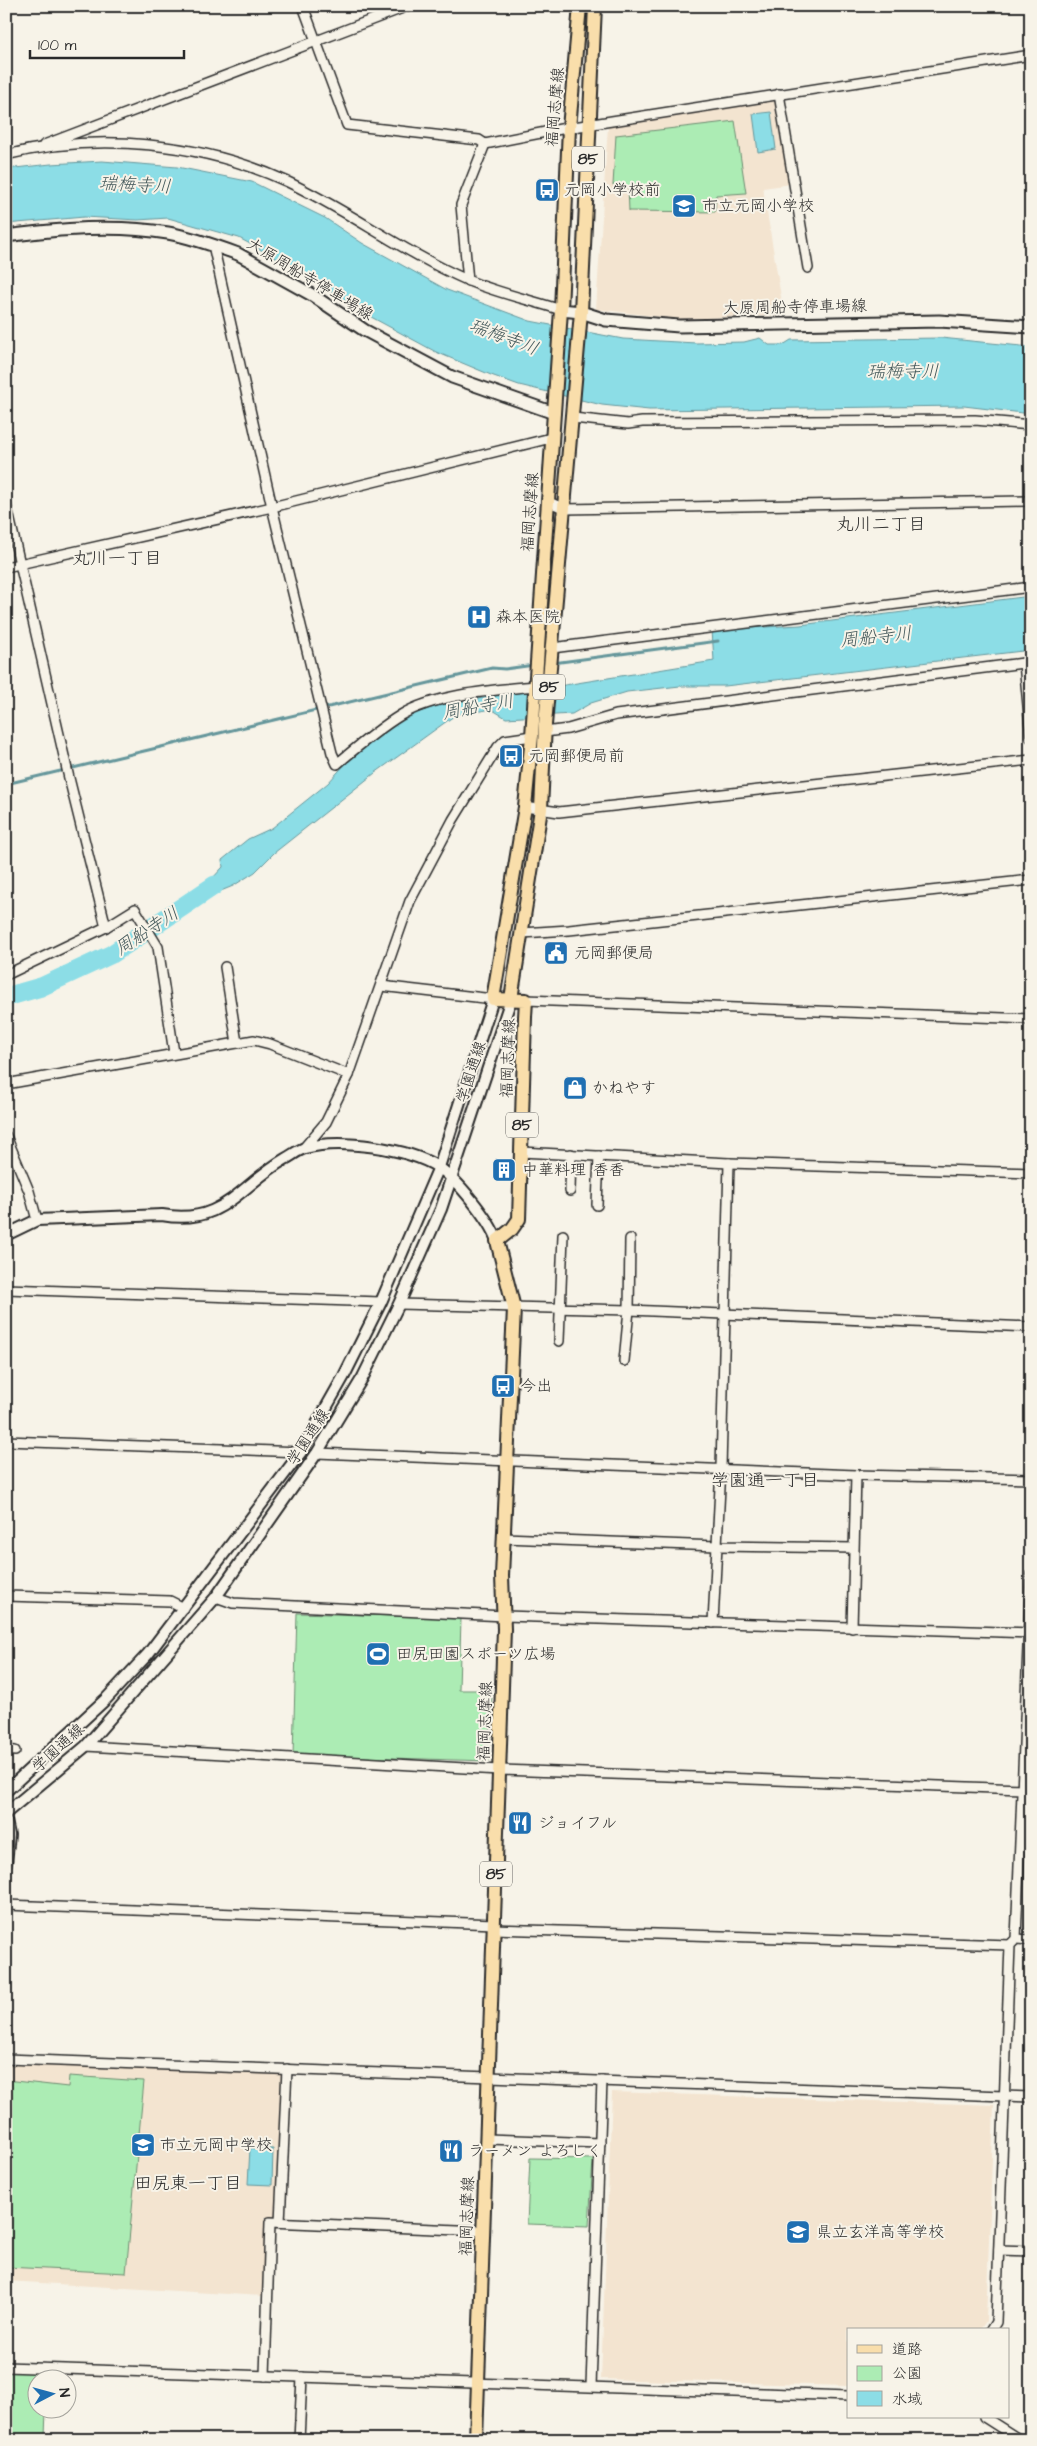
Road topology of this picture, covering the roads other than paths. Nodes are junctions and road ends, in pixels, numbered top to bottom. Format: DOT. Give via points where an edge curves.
graph roads {
  1 [pos="303,6"];
  2 [pos="408,6"];
  3 [pos="580,6"];
  4 [pos="595,6"];
  5 [pos="316,42"];
  6 [pos="1031,54"];
  7 [pos="779,94"];
  8 [pos="589,124"];
  9 [pos="569,128"];
  10 [pos="485,144"];
  11 [pos="36,148"];
  12 [pos="6,155"];
  13 [pos="6,236"];
  14 [pos="213,246"];
  15 [pos="808,268"];
  16 [pos="468,281"];
  17 [pos="561,310"];
  18 [pos="581,312"];
  19 [pos="1031,327"];
  20 [pos="554,412"];
  21 [pos="572,418"];
  22 [pos="1031,425"];
  23 [pos="551,438"];
  24 [pos="547,500"];
  25 [pos="1031,501"];
  26 [pos="6,503"];
  27 [pos="272,507"];
  28 [pos="565,510"];
  29 [pos="21,564"];
  30 [pos="6,567"];
  31 [pos="1031,587"];
  32 [pos="552,648"];
  33 [pos="1027,662"];
  34 [pos="535,686"];
  35 [pos="545,729"];
  36 [pos="532,736"];
  37 [pos="1031,738"];
  38 [pos="1031,760"];
  39 [pos="525,807"];
  40 [pos="541,809"];
  41 [pos="1031,880"];
  42 [pos="106,927"];
  43 [pos="522,933"];
  44 [pos="225,967"];
  45 [pos="6,974"];
  46 [pos="381,986"];
  47 [pos="493,999"];
  48 [pos="511,999"];
  49 [pos="526,1000"];
  50 [pos="1031,1019"];
  51 [pos="237,1043"];
  52 [pos="174,1053"];
  53 [pos="350,1075"];
  54 [pos="6,1084"];
  55 [pos="6,1136"];
  56 [pos="304,1148"];
  57 [pos="522,1152"];
  58 [pos="572,1154"];
  59 [pos="599,1156"];
  60 [pos="729,1163"];
  61 [pos="439,1167"];
  62 [pos="1031,1173"];
  63 [pos="451,1178"];
  64 [pos="570,1191"];
  65 [pos="597,1205"];
  66 [pos="37,1220"];
  67 [pos="6,1236"];
  68 [pos="563,1236"];
  69 [pos="630,1239"];
  70 [pos="497,1241"];
  71 [pos="6,1290"];
  72 [pos="381,1302"];
  73 [pos="399,1304"];
  74 [pos="560,1307"];
  75 [pos="514,1308"];
  76 [pos="629,1310"];
  77 [pos="725,1315"];
  78 [pos="1031,1326"];
  79 [pos="559,1342"];
  80 [pos="624,1361"];
  81 [pos="6,1441"];
  82 [pos="301,1452"];
  83 [pos="317,1453"];
  84 [pos="509,1462"];
  85 [pos="720,1468"];
  86 [pos="856,1475"];
  87 [pos="1031,1479"];
  88 [pos="504,1538"];
  89 [pos="716,1546"];
  90 [pos="852,1548"];
  91 [pos="1031,1574"];
  92 [pos="6,1596"];
  93 [pos="216,1596"];
  94 [pos="184,1608"];
  95 [pos="505,1616"];
  96 [pos="713,1623"];
  97 [pos="852,1628"];
  98 [pos="1030,1633"];
  99 [pos="86,1746"];
  100 [pos="499,1770"];
  101 [pos="1022,1789"];
  102 [pos="6,1791"];
  103 [pos="6,1813"];
  104 [pos="6,1822"];
  105 [pos="6,1862"];
  106 [pos="6,1905"];
  107 [pos="494,1927"];
  108 [pos="1031,1940"];
  109 [pos="1013,1942"];
  110 [pos="6,2059"];
  111 [pos="287,2068"];
  112 [pos="489,2076"];
  113 [pos="602,2081"];
  114 [pos="1005,2096"];
  115 [pos="1031,2097"];
  116 [pos="487,2139"];
  117 [pos="600,2143"];
  118 [pos="280,2222"];
  119 [pos="482,2231"];
  120 [pos="999,2250"];
  121 [pos="1031,2251"];
  122 [pos="992,2328"];
  123 [pos="6,2367"];
  124 [pos="265,2376"];
  125 [pos="302,2377"];
  126 [pos="478,2382"];
  127 [pos="591,2386"];
  128 [pos="847,2396"];
  129 [pos="986,2418"];
  130 [pos="299,2440"];
  131 [pos="476,2440"];
  132 [pos="1020,2440"];
  1 -- 5 [label="street"];
  2 -- 5 [label="street"];
  3 -- 9 [label="main road, 福岡志摩線 / 85"];
  4 -- 8 [label="main road, 福岡志摩線 / 85"];
  5 -- 10 [label="street" via="346,126 479,140"];
  5 -- 11 [label="street"];
  6 -- 7 [label="street"];
  7 -- 8 [label="street"];
  7 -- 15 [label="street"];
  8 -- 9 [label="street"];
  8 -- 18 [label="main road, 福岡志摩線 / 85"];
  9 -- 10 [label="street"];
  9 -- 17 [label="main road, 福岡志摩線 / 85"];
  10 -- 16 [label="street" via="461,205"];
  11 -- 12 [label="street"];
  11 -- 16 [label="street" via="98,144 159,146 221,157 288,182"];
  13 -- 14 [label="main road, 大原周船寺停車場線" via="95,228 168,233"];
  14 -- 20 [label="main road, 大原周船寺停車場線" via="238,254 364,330 452,377"];
  14 -- 27 [label="street"];
  16 -- 17 [label="street"];
  17 -- 18 [label="main road, 大原周船寺停車場線"];
  17 -- 20 [label="main road, 福岡志摩線 / 85"];
  18 -- 19 [label="main road, 大原周船寺停車場線" via="606,320 678,326 940,321"];
  18 -- 21 [label="main road, 福岡志摩線 / 85"];
  20 -- 23 [label="main road, 福岡志摩線 / 85"];
  21 -- 22 [label="street" via="628,424 974,420"];
  21 -- 28 [label="main road, 福岡志摩線 / 85"];
  23 -- 24 [label="main road, 福岡志摩線 / 85"];
  23 -- 27 [label="street"];
  24 -- 28 [label="street"];
  24 -- 34 [label="main road, 福岡志摩線 / 85"];
  25 -- 28 [label="street"];
  26 -- 29 [label="street"];
  27 -- 29 [label="street"];
  27 -- 34 [label="street" via="337,764 402,714 463,696"];
  28 -- 32 [label="main road, 福岡志摩線 / 85"];
  29 -- 30 [label="street"];
  29 -- 42 [label="street"];
  31 -- 32 [label="street"];
  32 -- 35 [label="main road, 85"];
  33 -- 35 [label="street" via="616,715 568,729"];
  33 -- 37 [label="street"];
  34 -- 36 [label="main road, 福岡志摩線 / 85"];
  35 -- 40 [label="main road, 福岡志摩線 / 85"];
  36 -- 39 [label="main road, 福岡志摩線 / 85"];
  36 -- 46 [label="street" via="506,740 498,747 453,820 410,901"];
  38 -- 40 [label="street" via="559,812"];
  39 -- 40 [label="street"];
  39 -- 47 [label="main road, 福岡志摩線 / 85"];
  40 -- 43 [label="main road, 福岡志摩線 / 85"];
  41 -- 43 [label="street"];
  42 -- 45 [label="street"];
  42 -- 52 [label="street" via="135,909 158,947"];
  43 -- 48 [label="main road, 福岡志摩線 / 85"];
  44 -- 51 [label="street"];
  46 -- 47 [label="street"];
  46 -- 53 [label="street"];
  47 -- 48 [label="main road, 福岡志摩線"];
  47 -- 61 [label="street, 学園通線"];
  48 -- 49 [label="main road, 福岡志摩線"];
  48 -- 63 [label="street, 学園通線"];
  49 -- 50 [label="street"];
  49 -- 57 [label="main road, 福岡志摩線 / 85"];
  51 -- 52 [label="street"];
  51 -- 53 [label="street" via="254,1040 270,1044"];
  52 -- 54 [label="street"];
  53 -- 56 [label="street" via="326,1122"];
  55 -- 66 [label="street" via="30,1191"];
  56 -- 61 [label="street" via="334,1145 394,1150"];
  56 -- 66 [label="street" via="278,1163 234,1199 202,1214 182,1219 162,1215"];
  57 -- 58 [label="street"];
  57 -- 70 [label="main road, 福岡志摩線 / 85" via="519,1219"];
  58 -- 59 [label="street"];
  58 -- 64 [label="street"];
  59 -- 60 [label="street"];
  59 -- 65 [label="street"];
  60 -- 62 [label="street"];
  60 -- 77 [label="street"];
  61 -- 63 [label="street"];
  61 -- 72 [label="street, 学園通線"];
  63 -- 70 [label="street" via="481,1213"];
  63 -- 73 [label="street, 学園通線" via="441,1209"];
  66 -- 67 [label="street"];
  68 -- 74 [label="street"];
  69 -- 76 [label="street"];
  70 -- 75 [label="main road, 福岡志摩線 / 85"];
  71 -- 72 [label="street"];
  72 -- 82 [label="street, 学園通線"];
  73 -- 75 [label="street"];
  73 -- 83 [label="street, 学園通線" via="363,1377"];
  74 -- 75 [label="street"];
  74 -- 76 [label="street"];
  74 -- 79 [label="street"];
  75 -- 84 [label="main road, 福岡志摩線 / 85"];
  76 -- 77 [label="street"];
  76 -- 80 [label="street"];
  77 -- 78 [label="street"];
  77 -- 85 [label="street"];
  81 -- 82 [label="street"];
  82 -- 94 [label="street, 学園通線"];
  83 -- 84 [label="street"];
  83 -- 93 [label="street, 学園通線"];
  84 -- 85 [label="street"];
  84 -- 88 [label="main road, 福岡志摩線 / 85"];
  85 -- 86 [label="street"];
  85 -- 89 [label="street"];
  86 -- 87 [label="street"];
  86 -- 90 [label="street"];
  88 -- 89 [label="street"];
  88 -- 95 [label="main road, 福岡志摩線 / 85"];
  89 -- 90 [label="street"];
  89 -- 96 [label="street"];
  90 -- 97 [label="street"];
  91 -- 98 [label="street"];
  92 -- 94 [label="street" via="170,1601"];
  93 -- 95 [label="street" via="233,1603"];
  93 -- 99 [label="street, 学園通線"];
  94 -- 102 [label="street, 学園通線" via="148,1654 106,1699"];
  95 -- 96 [label="street"];
  95 -- 100 [label="main road, 福岡志摩線 / 85"];
  96 -- 97 [label="street"];
  97 -- 98 [label="street"];
  98 -- 101 [label="street"];
  99 -- 100 [label="street"];
  99 -- 103 [label="street, 学園通線"];
  100 -- 101 [label="street"];
  100 -- 107 [label="main road, 福岡志摩線 / 85"];
  101 -- 109 [label="street"];
  104 -- 105 [label="street" via="9,1835"];
  106 -- 107 [label="street"];
  107 -- 109 [label="street"];
  107 -- 112 [label="main road, 福岡志摩線 / 85"];
  108 -- 109 [label="street"];
  109 -- 114 [label="street"];
  110 -- 111 [label="street"];
  111 -- 112 [label="street"];
  111 -- 118 [label="street"];
  112 -- 113 [label="street"];
  112 -- 116 [label="main road, 福岡志摩線 / 85"];
  113 -- 114 [label="street"];
  113 -- 117 [label="street"];
  114 -- 115 [label="street"];
  114 -- 120 [label="street"];
  116 -- 117 [label="street"];
  116 -- 119 [label="main road, 福岡志摩線 / 85"];
  117 -- 127 [label="street"];
  118 -- 119 [label="street"];
  118 -- 124 [label="street" via="270,2222"];
  119 -- 126 [label="main road, 福岡志摩線 / 85"];
  120 -- 121 [label="street"];
  120 -- 122 [label="street" via="996,2322"];
  123 -- 124 [label="street"];
  124 -- 125 [label="street"];
  125 -- 126 [label="street"];
  125 -- 130 [label="street"];
  126 -- 127 [label="street"];
  126 -- 131 [label="main road, 福岡志摩線 / 85"];
  127 -- 128 [label="street"];
  129 -- 132 [label="street"];
}
